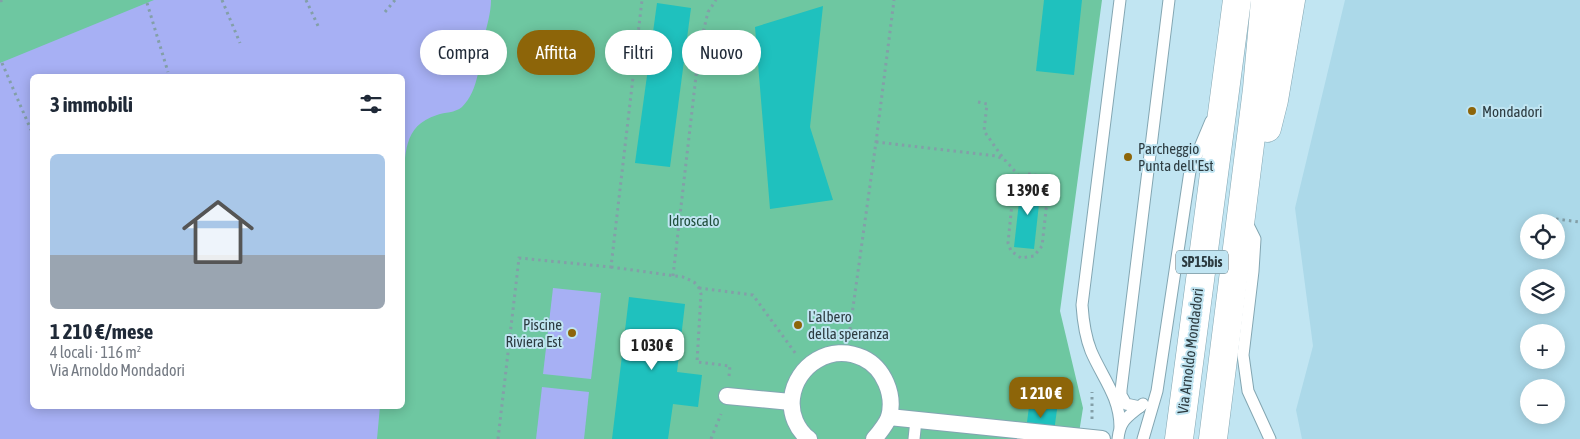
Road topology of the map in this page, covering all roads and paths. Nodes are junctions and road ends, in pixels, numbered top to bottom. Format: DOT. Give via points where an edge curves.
graph roads {
  1 [pos="222,0"];
  2 [pos="306,0"];
  3 [pos="395,0"];
  4 [pos="642,0"];
  5 [pos="716,0"];
  6 [pos="894,0"];
  7 [pos="1120,0"];
  8 [pos="1169,0"];
  9 [pos="1237,0"];
  10 [pos="1265,0"];
  11 [pos="1291,0"];
  12 [pos="147,2"];
  13 [pos="385,12"];
  14 [pos="319,28"];
  15 [pos="240,43"];
  16 [pos="2,62"];
  17 [pos="168,72"];
  18 [pos="1226,84"];
  19 [pos="978,102"];
  20 [pos="30,130"];
  21 [pos="876,142"];
  22 [pos="1003,158"];
  23 [pos="1020,177"];
  24 [pos="1242,199"];
  25 [pos="1565,220"];
  26 [pos="1580,222"];
  27 [pos="611,267"];
  28 [pos="673,276"];
  29 [pos="699,288"];
  30 [pos="847,354"];
  31 [pos="806,368"];
  32 [pos="1157,391"];
  33 [pos="727,396"];
  34 [pos="792,402"];
  35 [pos="1140,407"];
  36 [pos="889,417"];
  37 [pos="916,420"];
  38 [pos="1120,427"];
  39 [pos="498,439"];
  40 [pos="711,439"];
  41 [pos="809,439"];
  42 [pos="874,439"];
  43 [pos="914,439"];
  44 [pos="1102,439"];
  45 [pos="1118,439"];
  46 [pos="1142,439"];
  47 [pos="1178,439"];
  48 [pos="1213,439"];
  49 [pos="1270,439"];
  1 -- 15 [label="path"];
  2 -- 14 [label="path"];
  3 -- 13 [label="path"];
  4 -- 27 [label="path"];
  5 -- 28 [label="path" via="708,12 699,50"];
  6 -- 21 [label="path"];
  7 -- 38 [label="lane" via="1082,305 1088,341 1119,411"];
  8 -- 35 [label="lane" via="1121,390 1126,404"];
  9 -- 18 [label="highway, SP15bis"];
  10 -- 24 [label="highway, SP15bis"];
  11 -- 24 [label="highway, SP15bis" via="1274,100 1256,168"];
  12 -- 17 [label="path"];
  16 -- 20 [label="path"];
  18 -- 32 [label="lane" via="1190,171"];
  18 -- 47 [label="highway, Via Arnoldo Mondadori / SP15bis"];
  19 -- 22 [label="path" via="987,104 984,131"];
  21 -- 22 [label="path"];
  21 -- 30 [label="path"];
  22 -- 23 [label="path"];
  23 -- 23 [label="path" via="1013,189 1008,243 1013,254 1026,259 1038,254 1042,246 1048,188 1036,175"];
  24 -- 48 [label="highway, SP15bis"];
  24 -- 49 [label="lane" via="1255,239 1243,355 1248,391"];
  25 -- 26 [label="path"];
  27 -- 28 [label="path"];
  27 -- 39 [label="path" via="519,258"];
  28 -- 29 [label="path" via="689,279"];
  29 -- 31 [label="path" via="753,296"];
  29 -- 33 [label="path" via="697,362 730,366"];
  30 -- 31 [label="street" via="832,354"];
  30 -- 36 [label="street" via="863,358 877,369 886,383 890,399"];
  31 -- 34 [label="street" via="793,390"];
  32 -- 35 [label="lane"];
  32 -- 46 [label="lane"];
  33 -- 34 [label="street"];
  33 -- 40 [label="path"];
  34 -- 41 [label="street" via="797,426"];
  35 -- 38 [label="lane"];
  36 -- 37 [label="street"];
  36 -- 42 [label="street"];
  37 -- 43 [label="lane"];
  37 -- 44 [label="street"];
  38 -- 45 [label="lane"];
}
